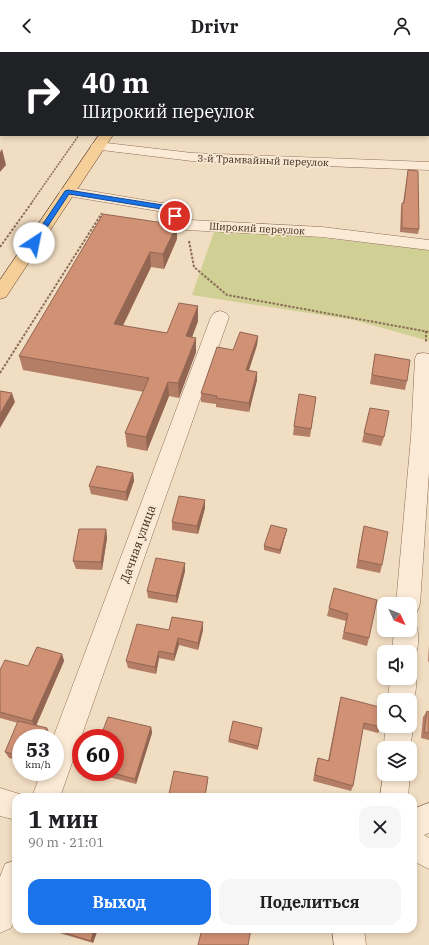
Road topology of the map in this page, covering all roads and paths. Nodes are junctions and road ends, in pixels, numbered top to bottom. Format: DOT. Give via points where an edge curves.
graph roads {
  1 [pos="78,136"];
  2 [pos="102,140"];
  3 [pos="429,166"];
  4 [pos="68,192"];
  5 [pos="108,214"];
  6 [pos="186,225"];
  7 [pos="429,245"];
  8 [pos="0,247"];
  9 [pos="0,293"];
  10 [pos="220,318"];
  11 [pos="429,332"];
  12 [pos="424,359"];
  13 [pos="0,373"];
  14 [pos="409,597"];
  15 [pos="64,747"];
  16 [pos="52,781"];
  17 [pos="395,781"];
  18 [pos="47,793"];
  19 [pos="394,793"];
  20 [pos="0,802"];
  21 [pos="12,805"];
  22 [pos="429,818"];
  23 [pos="417,822"];
  24 [pos="417,846"];
  25 [pos="429,854"];
  26 [pos="12,886"];
  27 [pos="0,917"];
  28 [pos="348,933"];
  29 [pos="350,945"];
  1 -- 8 [label="path"];
  2 -- 3 [label="street, 3-й Трамвайный переулок" via="192,157"];
  2 -- 4 [label="main road"];
  4 -- 6 [label="street" via="163,207"];
  4 -- 9 [label="main road"];
  5 -- 13 [label="path" via="101,213"];
  6 -- 7 [label="street, Широкий переулок" via="322,232"];
  6 -- 11 [label="path" via="194,267 228,295"];
  10 -- 15 [label="street, Дачная улица"];
  12 -- 14 [label="street" via="421,437"];
  16 -- 18 [label="street, Дачная улица"];
  17 -- 19 [label="street"];
  20 -- 21 [label="street"];
  22 -- 23 [label="street"];
  24 -- 25 [label="street"];
  26 -- 27 [label="street"];
  28 -- 29 [label="street"];
}
